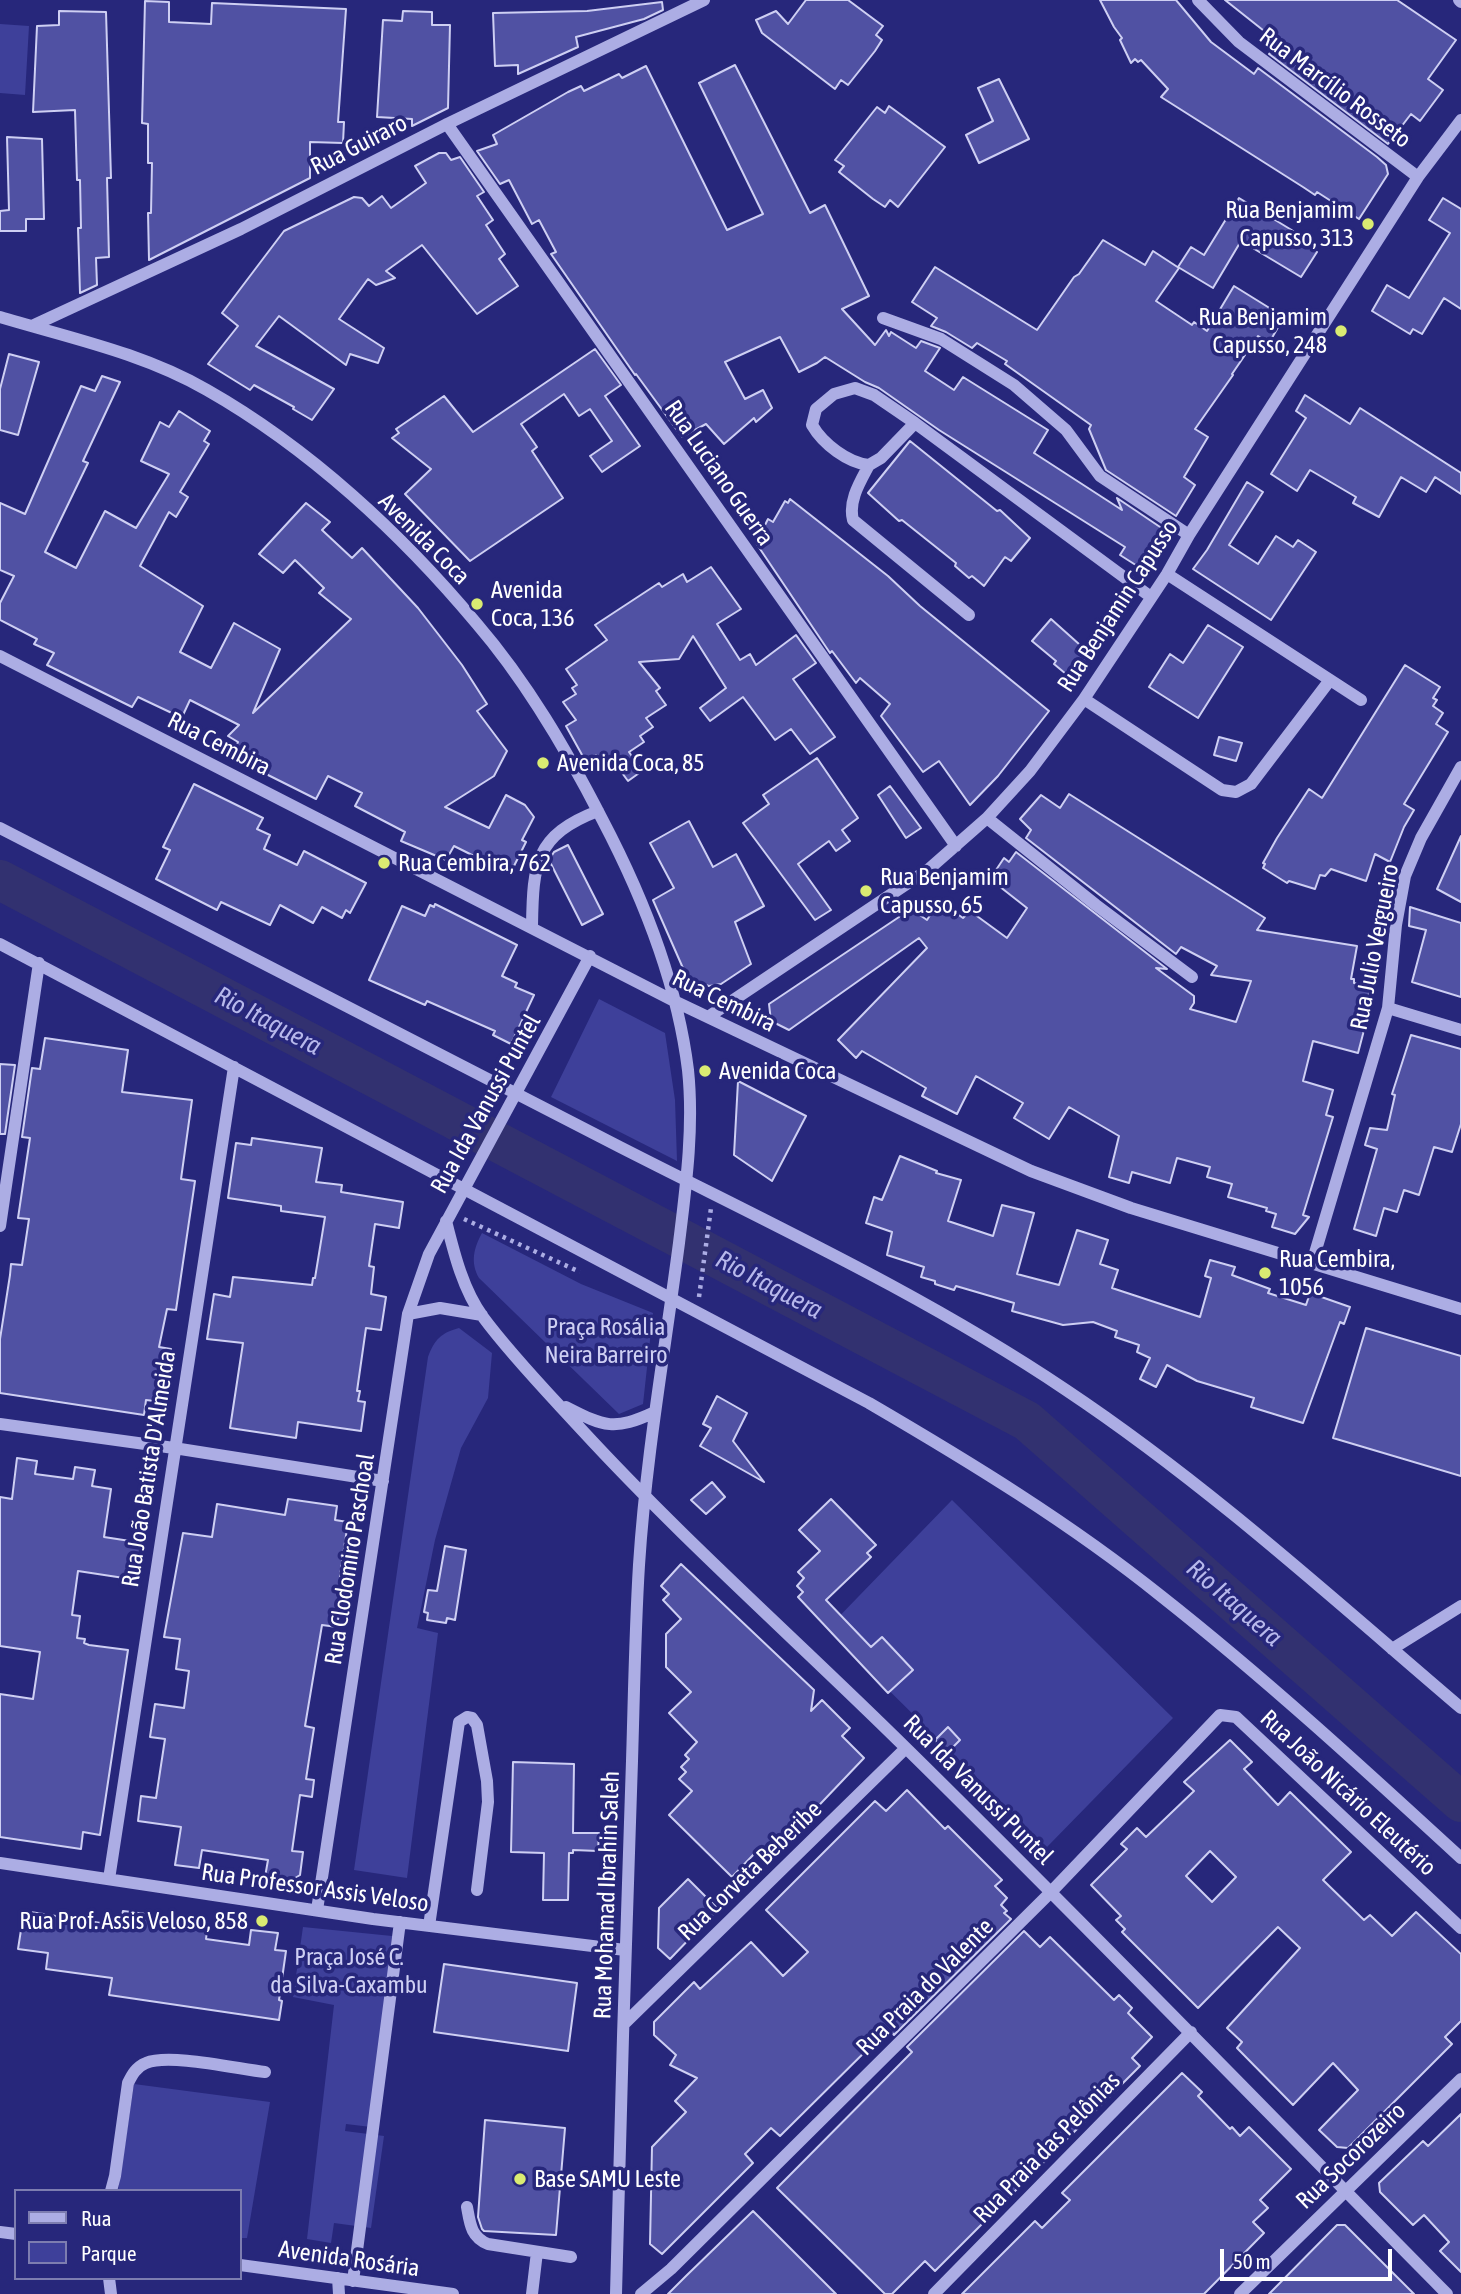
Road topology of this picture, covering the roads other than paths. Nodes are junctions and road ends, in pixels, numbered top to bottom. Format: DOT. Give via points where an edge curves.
graph roads {
  1 [pos="704,0"];
  2 [pos="1199,0"];
  3 [pos="1461,120"];
  4 [pos="447,124"];
  5 [pos="1418,177"];
  6 [pos="0,317"];
  7 [pos="883,318"];
  8 [pos="32,326"];
  9 [pos="915,423"];
  10 [pos="869,465"];
  11 [pos="1189,535"];
  12 [pos="1167,574"];
  13 [pos="1151,597"];
  14 [pos="969,615"];
  15 [pos="0,656"];
  16 [pos="1330,680"];
  17 [pos="1084,699"];
  18 [pos="1361,700"];
  19 [pos="1461,767"];
  20 [pos="598,811"];
  21 [pos="987,818"];
  22 [pos="0,828"];
  23 [pos="956,846"];
  24 [pos="532,926"];
  25 [pos="0,944"];
  26 [pos="590,956"];
  27 [pos="39,964"];
  28 [pos="1192,977"];
  29 [pos="674,1001"];
  30 [pos="1388,1008"];
  31 [pos="708,1017"];
  32 [pos="1461,1030"];
  33 [pos="234,1067"];
  34 [pos="517,1094"];
  35 [pos="687,1181"];
  36 [pos="463,1190"];
  37 [pos="446,1221"];
  38 [pos="0,1226"];
  39 [pos="1312,1263"];
  40 [pos="672,1293"];
  41 [pos="1461,1309"];
  42 [pos="408,1314"];
  43 [pos="482,1315"];
  44 [pos="556,1402"];
  45 [pos="655,1412"];
  46 [pos="0,1424"];
  47 [pos="174,1448"];
  48 [pos="383,1481"];
  49 [pos="644,1497"];
  50 [pos="1461,1606"];
  51 [pos="1392,1649"];
  52 [pos="1461,1708"];
  53 [pos="1236,1717"];
  54 [pos="906,1748"];
  55 [pos="1461,1858"];
  56 [pos="0,1863"];
  57 [pos="108,1879"];
  58 [pos="477,1890"];
  59 [pos="1051,1892"];
  60 [pos="317,1910"];
  61 [pos="400,1922"];
  62 [pos="429,1926"];
  63 [pos="1461,1928"];
  64 [pos="625,1951"];
  65 [pos="624,2024"];
  66 [pos="1191,2032"];
  67 [pos="265,2072"];
  68 [pos="1461,2079"];
  69 [pos="111,2189"];
  70 [pos="1345,2190"];
  71 [pos="467,2207"];
  72 [pos="537,2252"];
  73 [pos="571,2257"];
  74 [pos="242,2265"];
  75 [pos="338,2278"];
  76 [pos="353,2281"];
  77 [pos="340,2294"];
  78 [pos="453,2294"];
  79 [pos="531,2294"];
  80 [pos="616,2294"];
  81 [pos="641,2294"];
  82 [pos="934,2294"];
  83 [pos="1240,2294"];
  84 [pos="1447,2294"];
  1 -- 4 [label="street, Rua Guiraro"];
  2 -- 5 [label="street, Rua Marcílio Rosseto" via="1240,41"];
  3 -- 5 [label="street, Rua Benjamin Capusso"];
  4 -- 8 [label="street, Rua Guiraro" via="241,229"];
  4 -- 23 [label="street, Rua Luciano Guerra"];
  5 -- 11 [label="street, Rua Benjamin Capusso"];
  6 -- 8 [label="street, Avenida Coca"];
  7 -- 11 [label="street" via="941,339 1014,385 1066,430 1100,476"];
  8 -- 20 [label="street, Avenida Coca" via="128,354 196,384 330,477 480,626 533,699"];
  9 -- 10 [label="street"];
  9 -- 10 [label="street" via="874,395 855,388 834,394 816,409 812,425 823,440 854,463"];
  9 -- 13 [label="street"];
  10 -- 14 [label="street" via="855,495 853,520"];
  11 -- 12 [label="street, Rua Benjamin Capusso"];
  12 -- 13 [label="street, Rua Benjamin Capusso"];
  12 -- 16 [label="street"];
  13 -- 17 [label="street, Rua Benjamin Capusso"];
  15 -- 24 [label="street, Rua Cembira"];
  16 -- 17 [label="street" via="1251,784 1236,792 1222,790"];
  16 -- 18 [label="street"];
  17 -- 21 [label="street, Rua Benjamin Capusso" via="1030,771"];
  19 -- 30 [label="street, Rua Julio Vergueiro" via="1405,876"];
  20 -- 24 [label="street" via="565,826 544,849 534,882"];
  20 -- 29 [label="street, Avenida Coca" via="629,870"];
  21 -- 23 [label="street, Rua Benjamin Capusso"];
  21 -- 28 [label="street"];
  22 -- 34 [label="street"];
  23 -- 31 [label="street, Rua Benjamin Capusso" via="929,869"];
  24 -- 26 [label="street, Rua Cembira"];
  25 -- 27 [label="street"];
  26 -- 29 [label="street, Rua Cembira"];
  26 -- 34 [label="street, Rua Ida Vanussi Puntel"];
  27 -- 33 [label="street"];
  27 -- 38 [label="street"];
  29 -- 31 [label="street, Rua Cembira"];
  29 -- 35 [label="street, Avenida Coca" via="688,1069"];
  30 -- 32 [label="street"];
  30 -- 39 [label="street, Rua Julio Vergueiro"];
  31 -- 39 [label="street, Rua Cembira" via="1031,1171 1131,1208"];
  33 -- 36 [label="street"];
  33 -- 47 [label="street, Rua João Batista D'Almeida"];
  34 -- 35 [label="street"];
  34 -- 36 [label="street, Rua Ida Vanussi Puntel"];
  35 -- 40 [label="street, Avenida Coca"];
  35 -- 51 [label="street" via="922,1301 1068,1391 1258,1534"];
  36 -- 37 [label="street, Rua Ida Vanussi Puntel"];
  36 -- 40 [label="street"];
  37 -- 42 [label="street, Rua Clodomiro Paschoal" via="419,1276"];
  37 -- 43 [label="street, Rua Ida Vanussi Puntel" via="465,1282"];
  39 -- 41 [label="street, Rua Cembira"];
  40 -- 45 [label="street, Avenida Coca"];
  40 -- 55 [label="street" via="986,1472 1083,1539 1250,1669"];
  42 -- 43 [label="street" via="440,1308"];
  42 -- 48 [label="street, Rua Clodomiro Paschoal"];
  43 -- 44 [label="street, Rua Ida Vanussi Puntel"];
  44 -- 45 [label="street" via="608,1425"];
  44 -- 49 [label="street, Rua Ida Vanussi Puntel"];
  45 -- 49 [label="street, Avenida Coca"];
  46 -- 47 [label="street"];
  47 -- 48 [label="street"];
  47 -- 57 [label="street, Rua João Batista D'Almeida"];
  48 -- 60 [label="street, Rua Clodomiro Paschoal"];
  49 -- 54 [label="street, Rua Ida Vanussi Puntel"];
  49 -- 64 [label="street, Rua Mohamad Ibrahin Saleh"];
  50 -- 51 [label="street"];
  51 -- 52 [label="street"];
  53 -- 59 [label="street, Rua Praia do Valente" via="1220,1715"];
  53 -- 63 [label="street, Rua João Nicário Eleutério"];
  54 -- 59 [label="street, Rua Ida Vanussi Puntel"];
  54 -- 65 [label="street, Rua Corveta Beberibe"];
  56 -- 57 [label="street, Rua Professor Assis Veloso"];
  57 -- 60 [label="street, Rua Professor Assis Veloso"];
  58 -- 62 [label="street" via="487,1781 477,1725 467,1717 459,1723"];
  59 -- 66 [label="street, Rua Ida Vanussi Puntel"];
  59 -- 81 [label="street, Rua Praia do Valente"];
  60 -- 61 [label="street, Rua Professor Assis Veloso"];
  61 -- 62 [label="street, Rua Professor Assis Veloso"];
  61 -- 76 [label="street"];
  62 -- 64 [label="street, Rua Professor Assis Veloso"];
  64 -- 65 [label="street, Rua Mohamad Ibrahin Saleh"];
  65 -- 80 [label="street, Rua Mohamad Ibrahin Saleh"];
  66 -- 70 [label="street, Rua Ida Vanussi Puntel"];
  66 -- 82 [label="street, Rua Praia das Pelônias"];
  67 -- 69 [label="street" via="168,2059 143,2064 128,2083"];
  68 -- 70 [label="street, Rua Socorozeiro"];
  70 -- 83 [label="street, Rua Socorozeiro"];
  70 -- 84 [label="street, Rua Ida Vanussi Puntel"];
  71 -- 72 [label="street" via="471,2228 480,2241"];
  72 -- 73 [label="street"];
  72 -- 79 [label="street"];
  74 -- 75 [label="street, Avenida Rosária"];
  75 -- 76 [label="street, Avenida Rosária"];
  75 -- 77 [label="street"];
  76 -- 78 [label="street, Avenida Rosária"];
}
